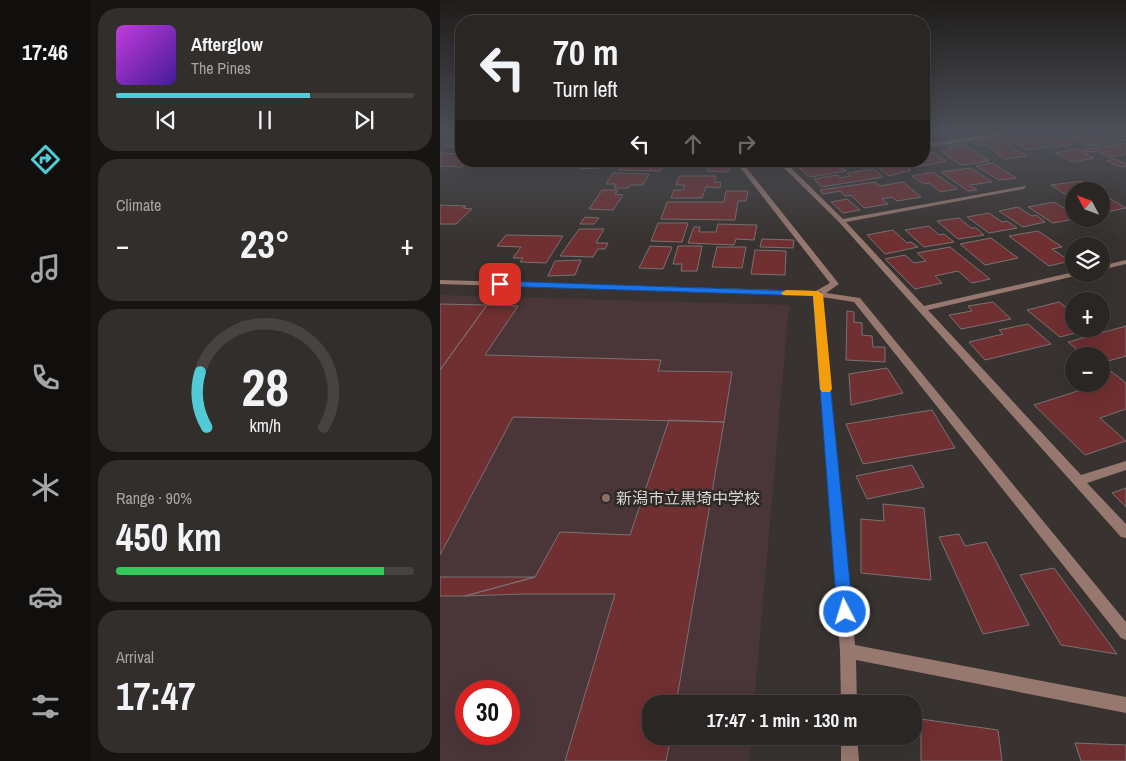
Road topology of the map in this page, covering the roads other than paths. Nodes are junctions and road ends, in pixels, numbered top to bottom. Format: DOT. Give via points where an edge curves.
graph roads {
  1 [pos="744,169"];
  2 [pos="788,169"];
  3 [pos="1023,188"];
  4 [pos="841,221"];
  5 [pos="1126,262"];
  6 [pos="1110,266"];
  7 [pos="1065,276"];
  8 [pos="440,282"];
  9 [pos="818,294"];
  10 [pos="922,309"];
  11 [pos="1126,465"];
  12 [pos="1078,481"];
  13 [pos="1126,534"];
  14 [pos="1126,634"];
  15 [pos="848,651"];
  16 [pos="849,695"];
  17 [pos="1126,705"];
  18 [pos="849,745"];
  19 [pos="850,761"];
  1 -- 9 [label="street" via="835,284"];
  2 -- 4 [label="street"];
  3 -- 4 [label="street"];
  4 -- 10 [label="street"];
  5 -- 6 [label="street"];
  7 -- 10 [label="street"];
  8 -- 9 [label="street"];
  9 -- 14 [label="street" via="857,300"];
  9 -- 15 [label="street"];
  10 -- 12 [label="street"];
  11 -- 12 [label="street"];
  12 -- 13 [label="street"];
  15 -- 16 [label="street"];
  15 -- 17 [label="street"];
  18 -- 19 [label="street"];
}
